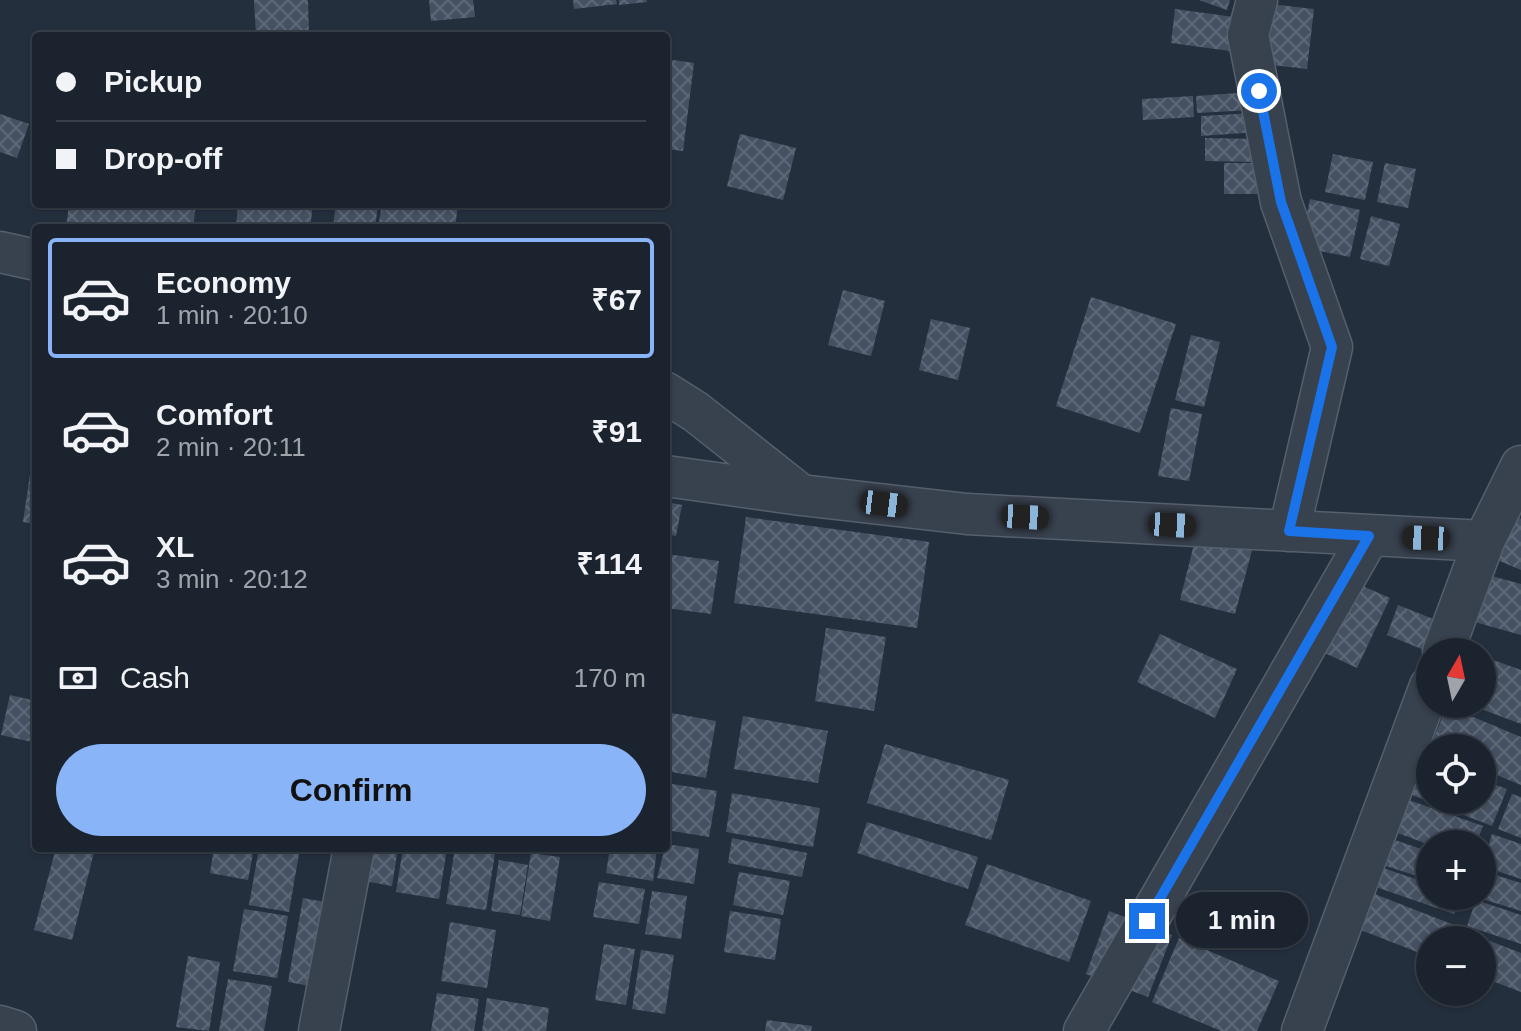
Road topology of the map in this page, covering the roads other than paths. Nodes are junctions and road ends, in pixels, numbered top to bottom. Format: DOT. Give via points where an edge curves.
graph roads {
  1 [pos="1257,0"];
  2 [pos="0,252"];
  3 [pos="32,259"];
  4 [pos="670,396"];
  5 [pos="1521,466"];
  6 [pos="670,477"];
  7 [pos="801,495"];
  8 [pos="1289,531"];
  9 [pos="1369,536"];
  10 [pos="1484,541"];
  11 [pos="1448,638"];
  12 [pos="1418,718"];
  13 [pos="353,852"];
  14 [pos="0,1026"];
  15 [pos="16,1031"];
  16 [pos="319,1031"];
  17 [pos="1084,1031"];
  18 [pos="1302,1031"];
  1 -- 8 [label="street" via="1248,35 1281,202 1332,347"];
  2 -- 3 [label="street"];
  4 -- 7 [label="street"];
  5 -- 10 [label="street"];
  6 -- 7 [label="street"];
  7 -- 8 [label="street" via="967,514"];
  8 -- 9 [label="street"];
  9 -- 10 [label="street"];
  9 -- 17 [label="street"];
  10 -- 11 [label="street"];
  12 -- 18 [label="street"];
  13 -- 16 [label="street"];
  14 -- 15 [label="street"];
}
